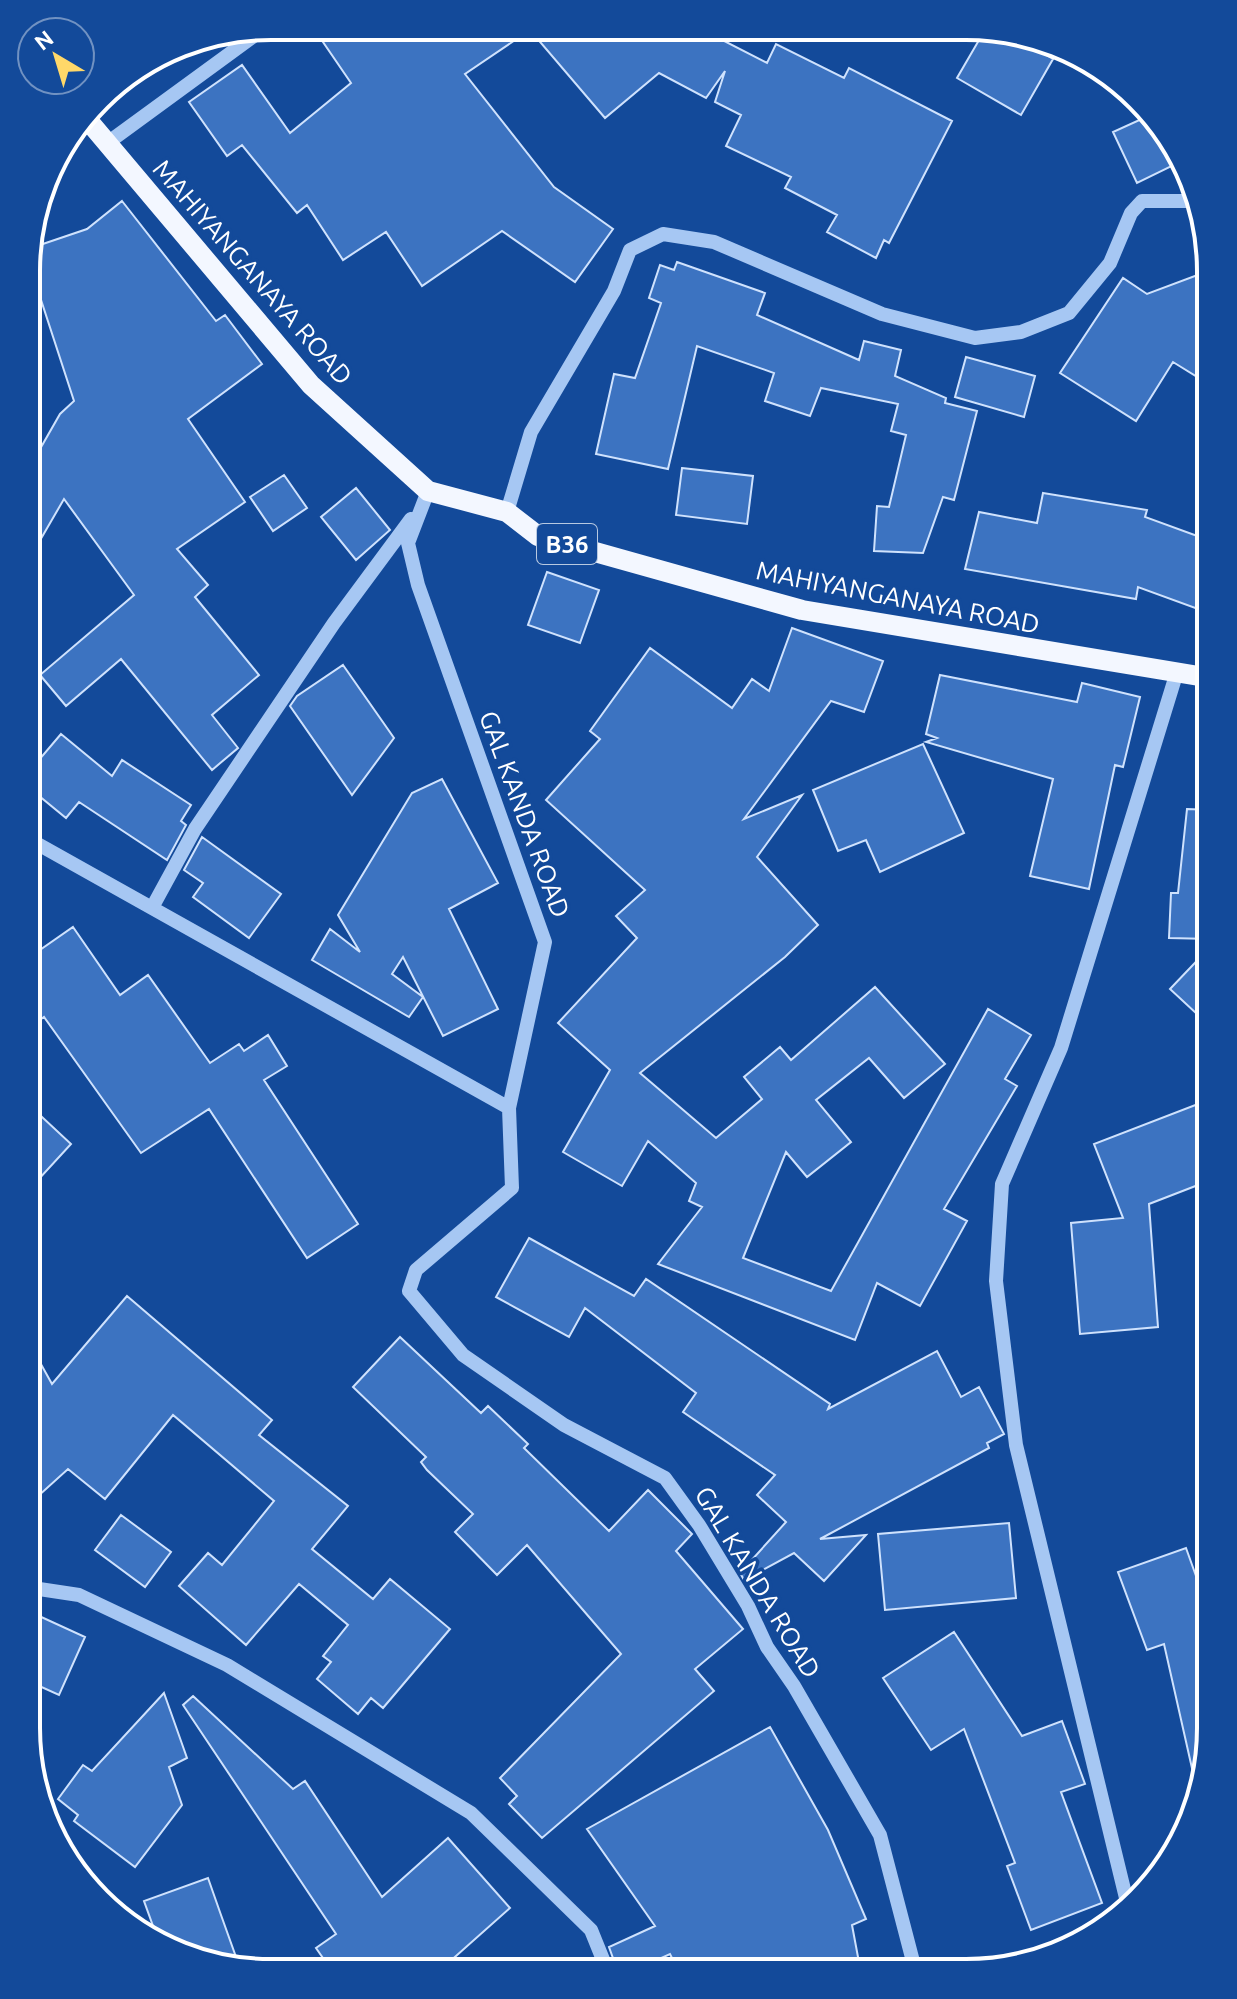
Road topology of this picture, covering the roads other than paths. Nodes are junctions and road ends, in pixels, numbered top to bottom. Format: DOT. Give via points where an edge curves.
graph roads {
  1 [pos="246,42"];
  2 [pos="92,126"];
  3 [pos="106,144"];
  4 [pos="1186,201"];
  5 [pos="428,491"];
  6 [pos="507,512"];
  7 [pos="1176,675"];
  8 [pos="1197,677"];
  9 [pos="40,845"];
  10 [pos="153,906"];
  11 [pos="509,1108"];
  12 [pos="40,1589"];
  13 [pos="1125,1894"];
  14 [pos="603,1959"];
  15 [pos="912,1959"];
  1 -- 3 [label="street"];
  2 -- 3 [label="main road, MAHIYANGANAYA ROAD / B36"];
  3 -- 5 [label="main road, MAHIYANGANAYA ROAD / B36" via="311,385"];
  4 -- 6 [label="street" via="1142,201 1131,213 1110,263 1069,313 1021,332 975,338 882,314 714,242 663,234 630,250 614,291 531,432"];
  5 -- 6 [label="main road, MAHIYANGANAYA ROAD / B36"];
  5 -- 10 [label="street" via="195,829"];
  5 -- 11 [label="street, GAL KANDA ROAD" via="408,543 418,585 545,942"];
  6 -- 7 [label="main road, MAHIYANGANAYA ROAD / B36" via="538,536 802,610"];
  7 -- 8 [label="main road, MAHIYANGANAYA ROAD / B36"];
  7 -- 13 [label="street" via="1061,1048 1002,1184 996,1281 1016,1445"];
  9 -- 10 [label="street"];
  10 -- 11 [label="street"];
  11 -- 15 [label="street, GAL KANDA ROAD" via="512,1188 416,1270 409,1291 463,1355 564,1425 665,1478 748,1606 767,1647 880,1835"];
  12 -- 14 [label="street" via="79,1595 227,1665 471,1813 591,1930"];
}
